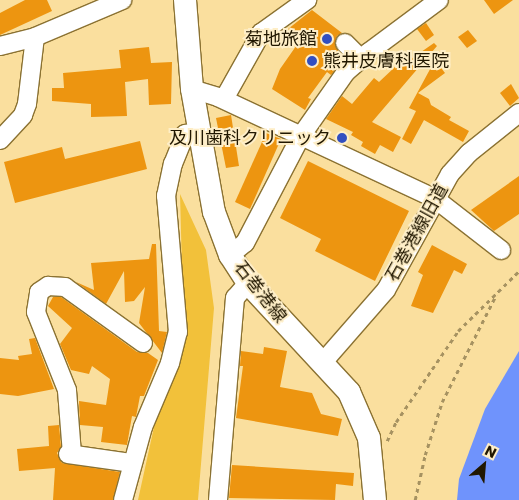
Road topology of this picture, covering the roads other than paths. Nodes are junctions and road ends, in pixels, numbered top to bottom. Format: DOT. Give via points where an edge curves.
graph roads {
  1 [pos="122,0"];
  2 [pos="185,0"];
  3 [pos="307,0"];
  4 [pos="439,0"];
  5 [pos="35,37"];
  6 [pos="345,43"];
  7 [pos="0,46"];
  8 [pos="361,59"];
  9 [pos="192,89"];
  10 [pos="224,99"];
  11 [pos="519,113"];
  12 [pos="199,132"];
  13 [pos="301,136"];
  14 [pos="0,140"];
  15 [pos="434,198"];
  16 [pos="501,250"];
  17 [pos="230,255"];
  18 [pos="248,283"];
  19 [pos="143,343"];
  20 [pos="324,361"];
  21 [pos="132,463"];
  22 [pos="123,500"];
  23 [pos="218,500"];
  24 [pos="375,500"];
  1 -- 5 [label="street"];
  2 -- 9 [label="main road, 石巻港線"];
  3 -- 10 [label="street" via="260,33"];
  4 -- 8 [label="street"];
  5 -- 7 [label="street"];
  5 -- 14 [label="street" via="27,104 23,115"];
  6 -- 8 [label="street"];
  8 -- 13 [label="street" via="326,98"];
  9 -- 10 [label="street"];
  9 -- 12 [label="main road, 石巻港線"];
  10 -- 13 [label="street"];
  11 -- 15 [label="street, 石巻港線旧道" via="468,154"];
  12 -- 17 [label="main road, 石巻港線" via="214,212"];
  12 -- 21 [label="street" via="185,134 173,164 166,196 178,332"];
  13 -- 15 [label="street"];
  13 -- 17 [label="street" via="256,226 245,243"];
  15 -- 16 [label="street"];
  15 -- 20 [label="street, 石巻港線旧道" via="386,290"];
  17 -- 18 [label="main road, 石巻港線"];
  18 -- 20 [label="main road, 石巻港線"];
  18 -- 23 [label="street" via="235,298"];
  19 -- 21 [label="street" via="65,287 48,286 39,292 36,312 67,390 70,454"];
  20 -- 24 [label="main road, 石巻港線" via="349,392 361,414 373,457"];
  21 -- 22 [label="street"];
}
